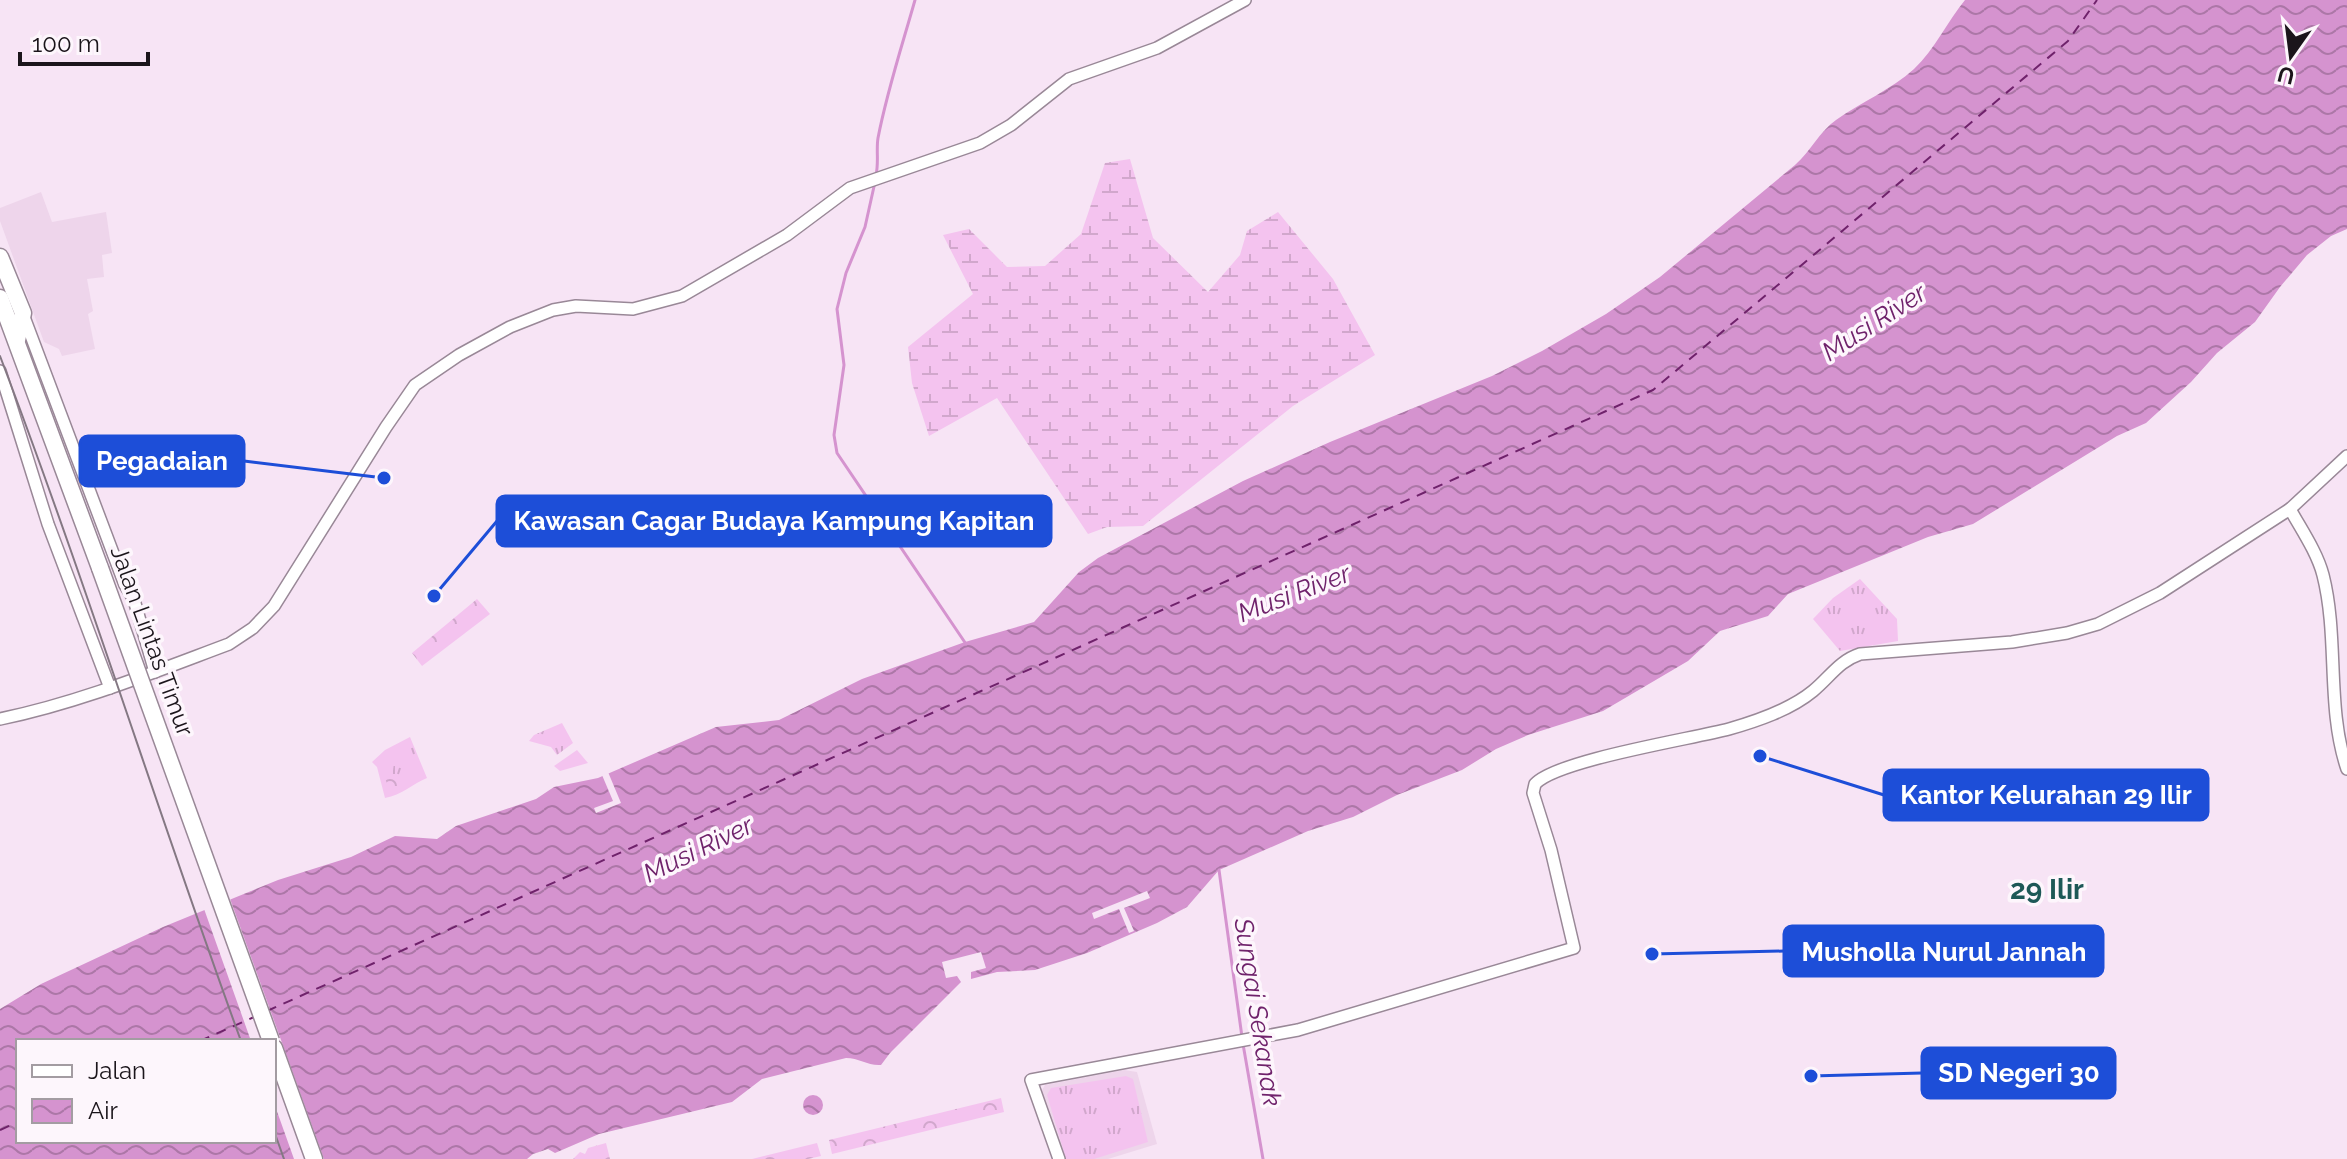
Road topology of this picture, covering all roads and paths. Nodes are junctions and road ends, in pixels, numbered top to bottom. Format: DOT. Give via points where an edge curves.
graph roads {
  1 [pos="1245,0"];
  2 [pos="0,257"];
  3 [pos="0,298"];
  4 [pos="23,313"];
  5 [pos="4,334"];
  6 [pos="0,371"];
  7 [pos="2347,456"];
  8 [pos="2290,509"];
  9 [pos="95,569"];
  10 [pos="155,672"];
  11 [pos="110,688"];
  12 [pos="0,719"];
  13 [pos="2347,769"];
  14 [pos="260,1039"];
  15 [pos="270,1039"];
  16 [pos="276,1054"];
  17 [pos="276,1082"];
  18 [pos="304,1159"];
  19 [pos="314,1159"];
  20 [pos="1059,1159"];
  1 -- 10 [label="street" via="1157,48 1069,79 980,143 859,184 787,235 671,300 628,309 553,310 485,339 415,385 274,606 243,637"];
  2 -- 4 [label="highway"];
  3 -- 5 [label="highway, Jalan Lintas Timur"];
  4 -- 5 [label="highway"];
  4 -- 10 [label="street" via="134,600"];
  5 -- 9 [label="highway, Jalan Lintas Timur"];
  6 -- 11 [label="street" via="48,524"];
  7 -- 8 [label="street"];
  8 -- 13 [label="street" via="2322,571"];
  8 -- 20 [label="street" via="2160,593 2098,624 2012,642 1862,653 1840,663 1814,691 1768,715 1549,773 1533,793 1574,948 1311,1026 1031,1080"];
  9 -- 14 [label="highway, Jalan Lintas Timur"];
  9 -- 15 [label="highway, Jalan Lintas Timur, bridge"];
  10 -- 11 [label="street"];
  11 -- 12 [label="street"];
  16 -- 19 [label="highway"];
  17 -- 18 [label="highway"];
}
